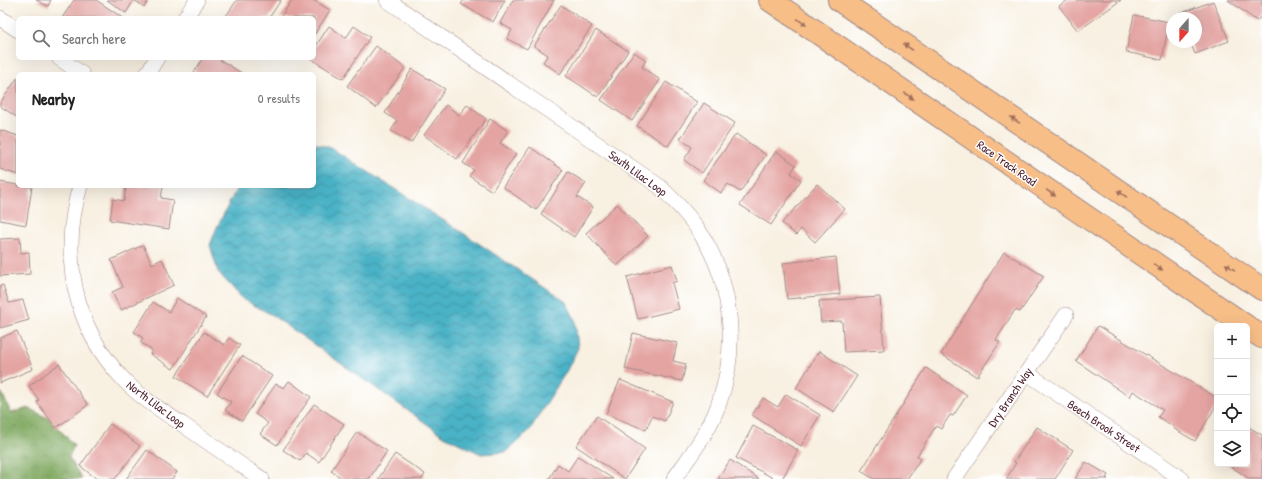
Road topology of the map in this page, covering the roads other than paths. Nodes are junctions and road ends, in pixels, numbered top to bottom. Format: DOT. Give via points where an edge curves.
graph roads {
  1 [pos="197,0"];
  2 [pos="387,0"];
  3 [pos="770,0"];
  4 [pos="839,0"];
  5 [pos="186,16"];
  6 [pos="0,18"];
  7 [pos="16,29"];
  8 [pos="62,60"];
  9 [pos="156,60"];
  10 [pos="79,72"];
  11 [pos="147,72"];
  12 [pos="79,188"];
  13 [pos="1262,289"];
  14 [pos="1066,315"];
  15 [pos="1242,323"];
  16 [pos="1250,329"];
  17 [pos="1262,337"];
  18 [pos="1026,373"];
  19 [pos="262,479"];
  20 [pos="674,479"];
  21 [pos="954,479"];
  22 [pos="1182,479"];
  1 -- 5 [label="street"];
  2 -- 20 [label="street, South Lilac Loop" via="659,186 681,207 700,231 724,286 729,313 730,345 726,376 718,406 706,431"];
  3 -- 15 [label="main road, Race Track Road, one-way"];
  13 -- 4 [label="main road, one-way"];
  6 -- 7 [label="street"];
  8 -- 10 [label="street"];
  9 -- 11 [label="street"];
  12 -- 19 [label="street, North Lilac Loop" via="70,238 72,270 78,298 90,331 106,358 124,380 145,399"];
  14 -- 18 [label="street, Dry Branch Way"];
  16 -- 17 [label="main road, Race Track Road"];
  18 -- 21 [label="street, Dry Branch Way"];
  18 -- 22 [label="street, Beech Brook Street"];
}
